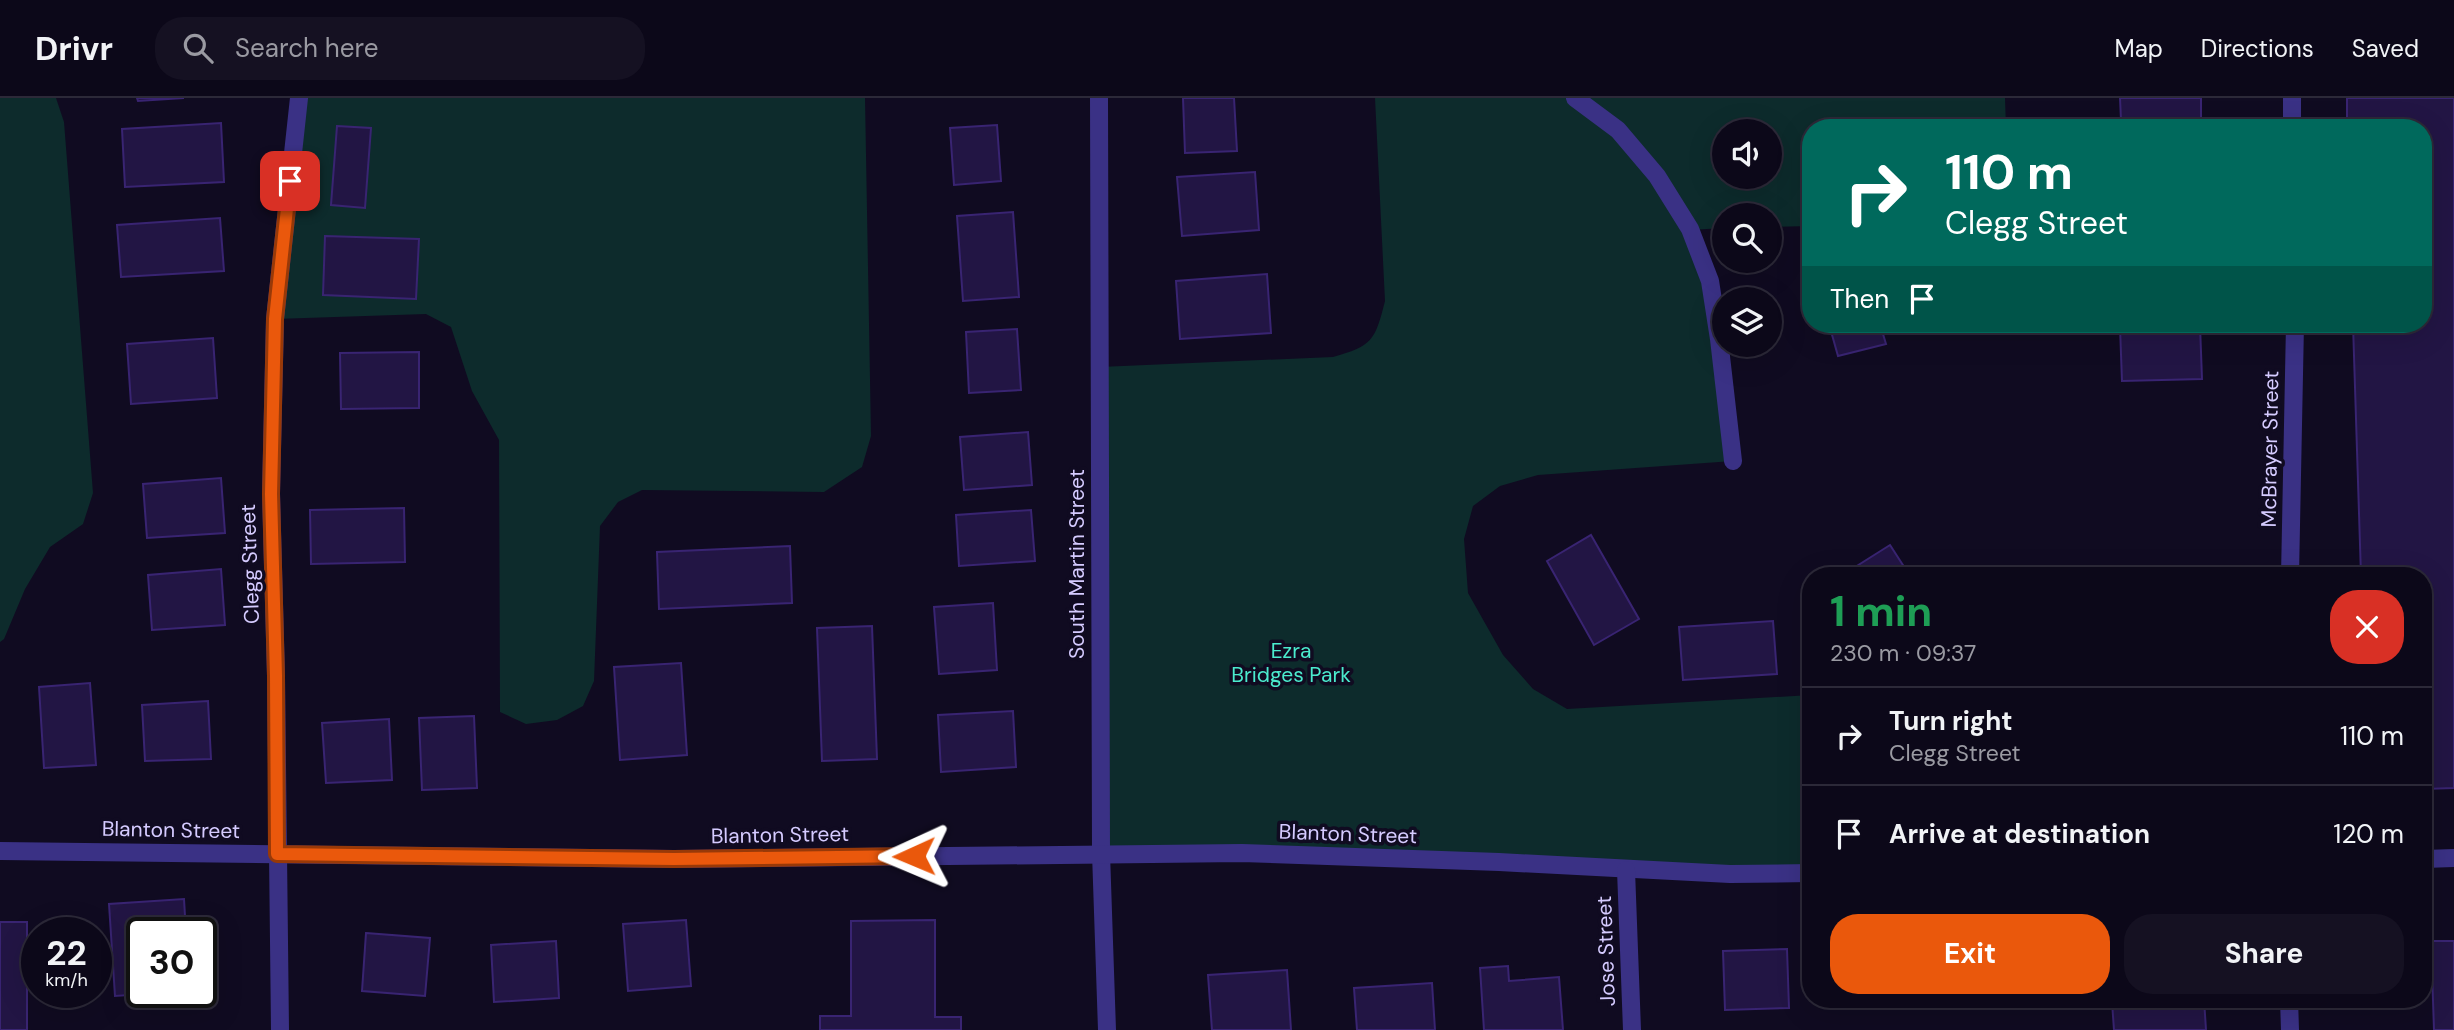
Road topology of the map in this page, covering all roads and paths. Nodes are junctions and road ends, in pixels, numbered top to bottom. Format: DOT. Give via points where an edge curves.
graph roads {
  1 [pos="299,98"];
  2 [pos="1100,98"];
  3 [pos="1575,98"];
  4 [pos="2292,98"];
  5 [pos="2292,119"];
  6 [pos="2295,333"];
  7 [pos="1733,461"];
  8 [pos="2290,567"];
  9 [pos="0,851"];
  10 [pos="1101,853"];
  11 [pos="277,854"];
  12 [pos="2454,858"];
  13 [pos="2432,859"];
  14 [pos="1626,870"];
  15 [pos="1802,873"];
  16 [pos="2289,1008"];
  17 [pos="280,1030"];
  18 [pos="1107,1030"];
  19 [pos="1632,1030"];
  20 [pos="2290,1030"];
  1 -- 11 [label="street, Clegg Street" via="275,319 271,494"];
  2 -- 10 [label="street, South Martin Street"];
  3 -- 7 [label="street" via="1618,130 1657,176 1690,229 1710,281"];
  4 -- 5 [label="street"];
  6 -- 8 [label="street, McBrayer Street"];
  9 -- 11 [label="street, Blanton Street"];
  10 -- 11 [label="street, Blanton Street" via="674,859"];
  10 -- 14 [label="street, Blanton Street" via="1242,853"];
  10 -- 18 [label="street, South Martin Street"];
  11 -- 17 [label="street, Clegg Street"];
  12 -- 13 [label="street"];
  14 -- 15 [label="street, Blanton Street"];
  14 -- 19 [label="street, Jose Street"];
  16 -- 20 [label="street"];
}
